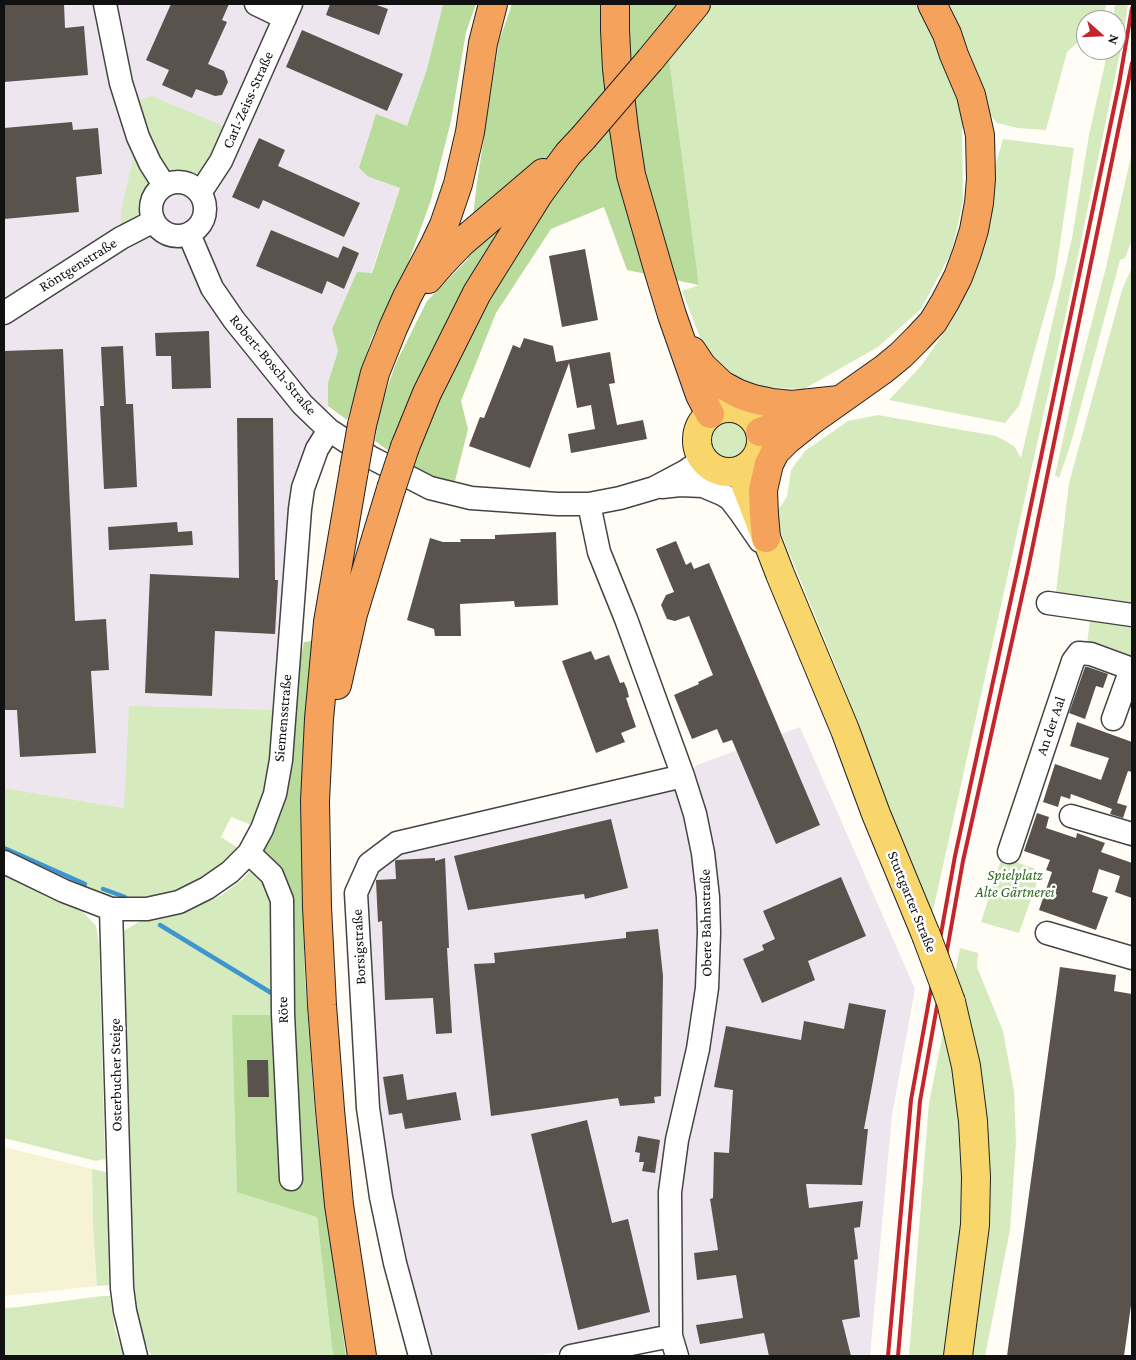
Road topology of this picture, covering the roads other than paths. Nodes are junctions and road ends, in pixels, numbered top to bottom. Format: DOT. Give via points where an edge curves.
graph roads {
  1 [pos="105,4"];
  2 [pos="256,4"];
  3 [pos="493,4"];
  4 [pos="615,4"];
  5 [pos="921,4"];
  6 [pos="932,4"];
  7 [pos="693,10"];
  8 [pos="288,11"];
  9 [pos="954,55"];
  10 [pos="576,146"];
  11 [pos="164,185"];
  12 [pos="200,192"];
  13 [pos="154,221"];
  14 [pos="190,234"];
  15 [pos="4,312"];
  16 [pos="672,315"];
  17 [pos="393,328"];
  18 [pos="840,400"];
  19 [pos="710,414"];
  20 [pos="329,430"];
  21 [pos="760,432"];
  22 [pos="703,459"];
  23 [pos="740,470"];
  24 [pos="654,488"];
  25 [pos="590,504"];
  26 [pos="766,538"];
  27 [pos="780,574"];
  28 [pos="1048,603"];
  29 [pos="1132,615"];
  30 [pos="1132,669"];
  31 [pos="1113,719"];
  32 [pos="683,776"];
  33 [pos="1072,816"];
  34 [pos="316,830"];
  35 [pos="1132,834"];
  36 [pos="1009,852"];
  37 [pos="249,853"];
  38 [pos="4,862"];
  39 [pos="111,909"];
  40 [pos="1047,932"];
  41 [pos="1132,958"];
  42 [pos="291,1179"];
  43 [pos="674,1346"];
  44 [pos="136,1356"];
  45 [pos="362,1356"];
  46 [pos="420,1356"];
  47 [pos="571,1356"];
  48 [pos="958,1356"];
  1 -- 11 [label="street" via="121,83 138,137"];
  2 -- 8 [label="street"];
  3 -- 17 [label="highway" via="456,191 444,225"];
  4 -- 16 [label="highway" via="617,70 631,175"];
  5 -- 9 [label="highway"];
  6 -- 9 [label="highway"];
  7 -- 10 [label="highway, bridge"];
  8 -- 12 [label="street, Carl-Zeiss-Straße" via="221,161"];
  9 -- 18 [label="highway" via="971,95 980,135 979,203 967,253 958,277 933,322 901,355"];
  10 -- 17 [label="highway" via="462,242 415,294"];
  10 -- 34 [label="highway, bridge" via="538,195 477,293 426,393 405,447 344,650"];
  11 -- 12 [label="street" via="184,182"];
  11 -- 13 [label="street" via="152,200"];
  12 -- 14 [label="street" via="205,203 205,216"];
  13 -- 14 [label="street" via="169,235"];
  13 -- 15 [label="street, Röntgenstraße" via="121,238"];
  14 -- 20 [label="street, Robert-Bosch-Straße" via="212,288 234,320 302,404"];
  16 -- 18 [label="highway" via="702,366 722,385 739,394 772,403"];
  16 -- 19 [label="highway" via="700,396"];
  17 -- 34 [label="highway, bridge" via="375,373 362,424 335,573 316,765"];
  18 -- 21 [label="highway"];
  18 -- 26 [label="highway" via="775,452 763,490"];
  19 -- 21 [label="main road" via="725,408 740,410 753,418"];
  19 -- 22 [label="main road" via="703,421 697,440"];
  20 -- 25 [label="street, Robert-Bosch-Straße" via="370,457 430,488 471,498"];
  20 -- 37 [label="street, Siemensstraße" via="317,449 303,488 275,794 262,830"];
  21 -- 23 [label="main road" via="757,455 753,462"];
  22 -- 23 [label="main road" via="720,471"];
  22 -- 24 [label="street, Robert-Bosch-Straße"];
  23 -- 26 [label="main road, Stuttgarter Straße"];
  24 -- 25 [label="street, Robert-Bosch-Straße"];
  24 -- 27 [label="street" via="693,484 722,494 740,512"];
  25 -- 32 [label="street, Obere Bahnstraße" via="599,552"];
  26 -- 27 [label="main road, Stuttgarter Straße"];
  27 -- 48 [label="main road, Stuttgarter Straße, bridge" via="926,935 951,1002 966,1066 973,1121 975,1225"];
  28 -- 29 [label="street"];
  30 -- 31 [label="street, An der Aal"];
  30 -- 36 [label="street, An der Aal" via="1091,654 1079,653 1073,661"];
  32 -- 43 [label="street, Obere Bahnstraße" via="703,853 709,933 707,988 698,1049 677,1140 670,1192"];
  32 -- 46 [label="street, Borsigstraße" via="397,843 369,864 356,893 368,1108 394,1263"];
  33 -- 35 [label="street"];
  34 -- 45 [label="highway" via="318,936 330,1110 339,1205"];
  37 -- 39 [label="street, Siemensstraße" via="230,872 179,902 147,909"];
  37 -- 42 [label="street, Röte" via="272,875 282,900 283,1014"];
  38 -- 39 [label="street"];
  39 -- 44 [label="street, Osterbucher Steige" via="122,1288"];
  40 -- 41 [label="street"];
  43 -- 47 [label="street"];
}
